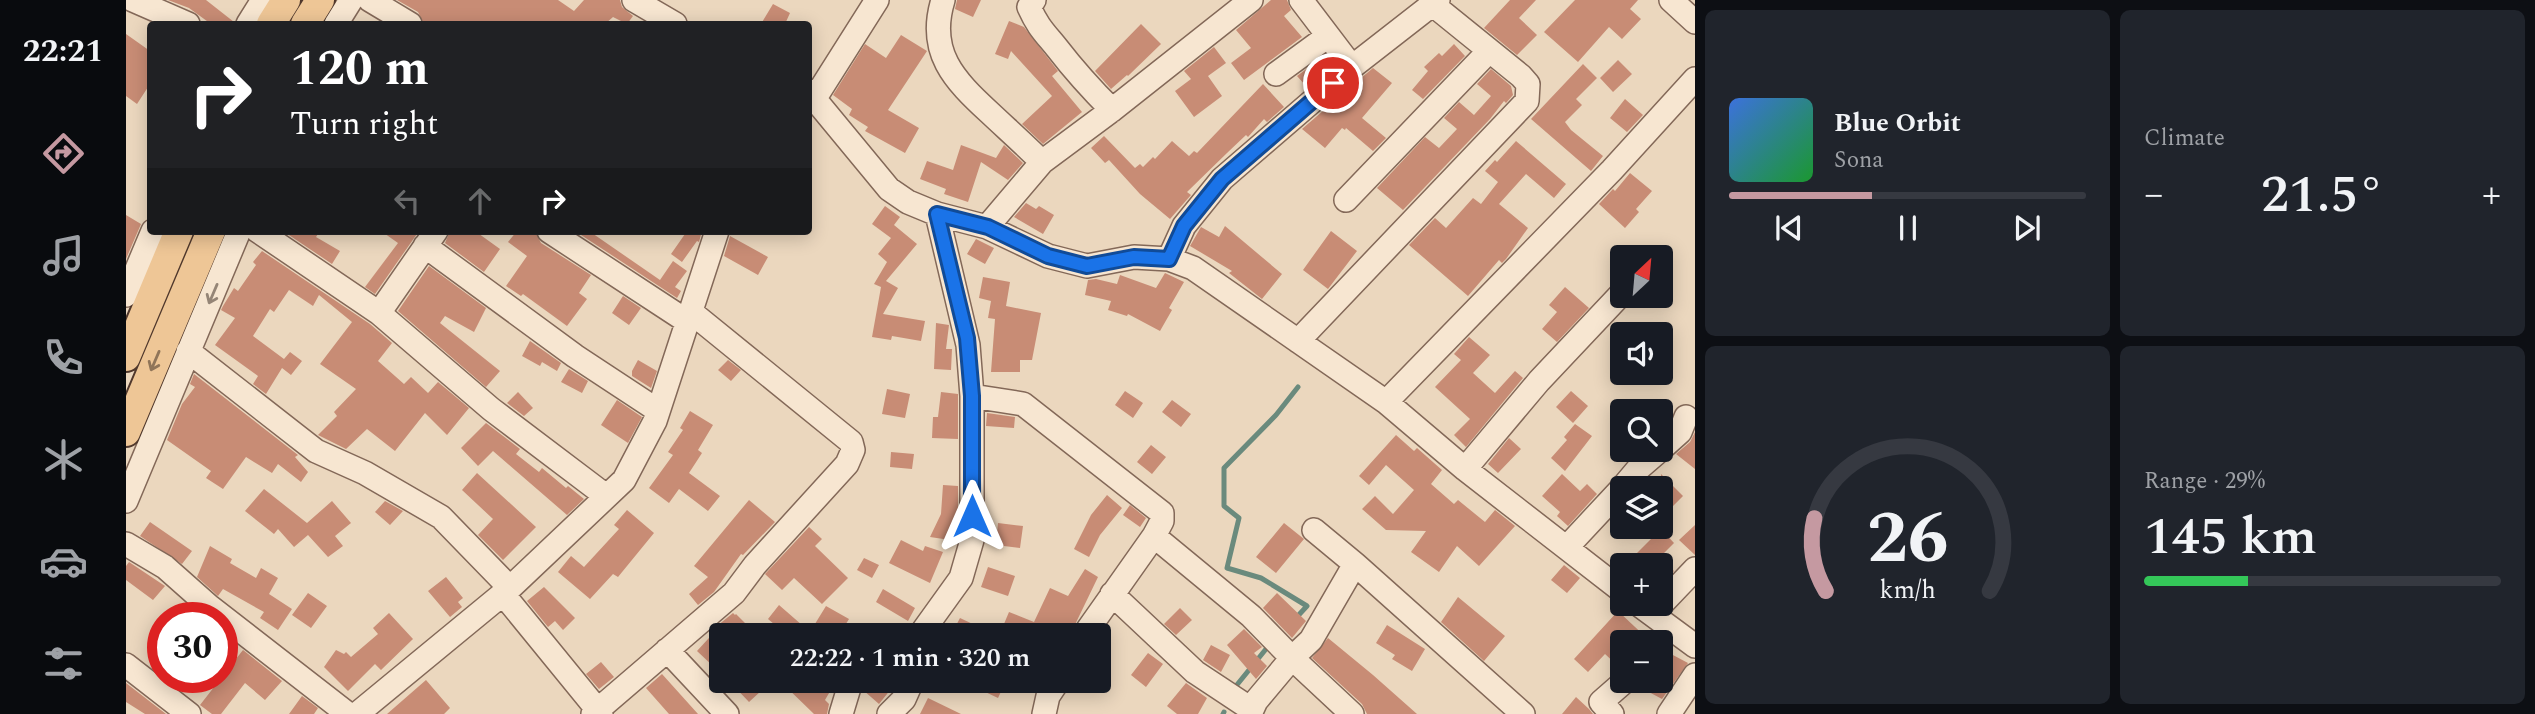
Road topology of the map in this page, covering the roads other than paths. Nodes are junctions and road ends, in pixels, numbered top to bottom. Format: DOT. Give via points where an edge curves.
graph roads {
  1 [pos="133,0"];
  2 [pos="263,0"];
  3 [pos="286,0"];
  4 [pos="320,0"];
  5 [pos="351,0"];
  6 [pos="370,0"];
  7 [pos="635,0"];
  8 [pos="877,0"];
  9 [pos="943,0"];
  10 [pos="1251,0"];
  11 [pos="1301,0"];
  12 [pos="1671,0"];
  13 [pos="1435,2"];
  14 [pos="1025,3"];
  15 [pos="181,21"];
  16 [pos="250,21"];
  17 [pos="273,21"];
  18 [pos="307,21"];
  19 [pos="338,21"];
  20 [pos="405,21"];
  21 [pos="670,21"];
  22 [pos="1695,22"];
  23 [pos="1328,36"];
  24 [pos="1489,51"];
  25 [pos="1352,68"];
  26 [pos="1276,74"];
  27 [pos="1695,79"];
  28 [pos="812,94"];
  29 [pos="1112,110"];
  30 [pos="1042,162"];
  31 [pos="1346,200"];
  32 [pos="937,214"];
  33 [pos="988,227"];
  34 [pos="151,235"];
  35 [pos="178,235"];
  36 [pos="209,235"];
  37 [pos="237,235"];
  38 [pos="264,235"];
  39 [pos="555,235"];
  40 [pos="716,235"];
  41 [pos="431,239"];
  42 [pos="1169,259"];
  43 [pos="126,295"];
  44 [pos="1610,306"];
  45 [pos="379,313"];
  46 [pos="690,317"];
  47 [pos="1298,341"];
  48 [pos="188,351"];
  49 [pos="126,357"];
  50 [pos="972,396"];
  51 [pos="1386,402"];
  52 [pos="657,410"];
  53 [pos="1686,417"];
  54 [pos="126,432"];
  55 [pos="1673,438"];
  56 [pos="1646,462"];
  57 [pos="1465,469"];
  58 [pos="1632,476"];
  59 [pos="607,496"];
  60 [pos="126,501"];
  61 [pos="1610,501"];
  62 [pos="1314,530"];
  63 [pos="1154,536"];
  64 [pos="126,544"];
  65 [pos="1567,547"];
  66 [pos="1355,564"];
  67 [pos="1695,569"];
  68 [pos="1610,581"];
  69 [pos="1673,587"];
  70 [pos="506,591"];
  71 [pos="1112,594"];
  72 [pos="929,623"];
  73 [pos="1092,623"];
  74 [pos="1673,639"];
  75 [pos="1695,646"];
  76 [pos="667,650"];
  77 [pos="1292,658"];
  78 [pos="126,665"];
  79 [pos="1695,675"];
  80 [pos="847,693"];
  81 [pos="907,693"];
  82 [pos="1050,693"];
  83 [pos="1611,693"];
  84 [pos="382,707"];
  85 [pos="598,712"];
  86 [pos="1250,712"];
  87 [pos="189,714"];
  88 [pos="348,714"];
  89 [pos="357,714"];
  90 [pos="727,714"];
  91 [pos="841,714"];
  92 [pos="889,714"];
  93 [pos="1044,714"];
  94 [pos="1352,714"];
  95 [pos="1523,714"];
  96 [pos="1612,714"];
  97 [pos="1670,714"];
  1 -- 15 [label="street"];
  2 -- 16 [label="street"];
  3 -- 17 [label="main road"];
  4 -- 18 [label="main road"];
  5 -- 19 [label="street"];
  6 -- 20 [label="street"];
  7 -- 21 [label="street"];
  8 -- 28 [label="street"];
  9 -- 30 [label="street" via="938,16 945,62 961,87"];
  10 -- 29 [label="street"];
  11 -- 23 [label="street"];
  12 -- 22 [label="street"];
  13 -- 24 [label="street"];
  13 -- 25 [label="street"];
  14 -- 29 [label="street" via="1038,27"];
  23 -- 25 [label="street"];
  23 -- 26 [label="street"];
  24 -- 31 [label="street"];
  24 -- 47 [label="street" via="1528,84 1527,102"];
  25 -- 42 [label="street" via="1222,179 1184,226"];
  27 -- 51 [label="street"];
  28 -- 32 [label="street" via="889,189"];
  29 -- 30 [label="street"];
  30 -- 33 [label="street"];
  32 -- 33 [label="street"];
  32 -- 50 [label="street" via="967,338"];
  33 -- 42 [label="street" via="1048,256 1087,266 1134,257"];
  34 -- 43 [label="street"];
  35 -- 49 [label="main road"];
  36 -- 54 [label="main road, one-way"];
  37 -- 48 [label="street, one-way"];
  38 -- 45 [label="street"];
  39 -- 46 [label="street"];
  40 -- 46 [label="street"];
  41 -- 45 [label="street"];
  41 -- 52 [label="street" via="575,356"];
  42 -- 47 [label="street" via="1193,268"];
  44 -- 57 [label="street"];
  45 -- 59 [label="street" via="491,409"];
  46 -- 52 [label="street"];
  46 -- 76 [label="street" via="851,442 853,450 847,464 734,593"];
  47 -- 51 [label="street"];
  48 -- 60 [label="street"];
  48 -- 70 [label="street" via="316,451 441,517"];
  50 -- 63 [label="street" via="1018,402 1029,409 1158,510 1163,517"];
  50 -- 72 [label="street" via="972,540 961,578"];
  51 -- 57 [label="street"];
  52 -- 59 [label="street" via="624,480"];
  53 -- 55 [label="street"];
  56 -- 58 [label="street"];
  57 -- 65 [label="street"];
  59 -- 70 [label="street"];
  61 -- 65 [label="street"];
  62 -- 66 [label="street"];
  63 -- 71 [label="street"];
  63 -- 77 [label="street" via="1251,616"];
  64 -- 88 [label="street" via="166,567"];
  65 -- 68 [label="street"];
  66 -- 77 [label="street" via="1311,640"];
  66 -- 95 [label="street"];
  67 -- 69 [label="street"];
  70 -- 84 [label="street"];
  70 -- 85 [label="street"];
  71 -- 73 [label="street"];
  71 -- 86 [label="street" via="1195,672"];
  74 -- 75 [label="street"];
  76 -- 85 [label="street"];
  76 -- 90 [label="street"];
  77 -- 86 [label="street"];
  77 -- 94 [label="street"];
  78 -- 87 [label="street"];
  79 -- 97 [label="street"];
  80 -- 91 [label="street"];
  81 -- 92 [label="street"];
  82 -- 93 [label="street"];
  83 -- 96 [label="street" via="1601,702"];
  84 -- 89 [label="street"];
}
